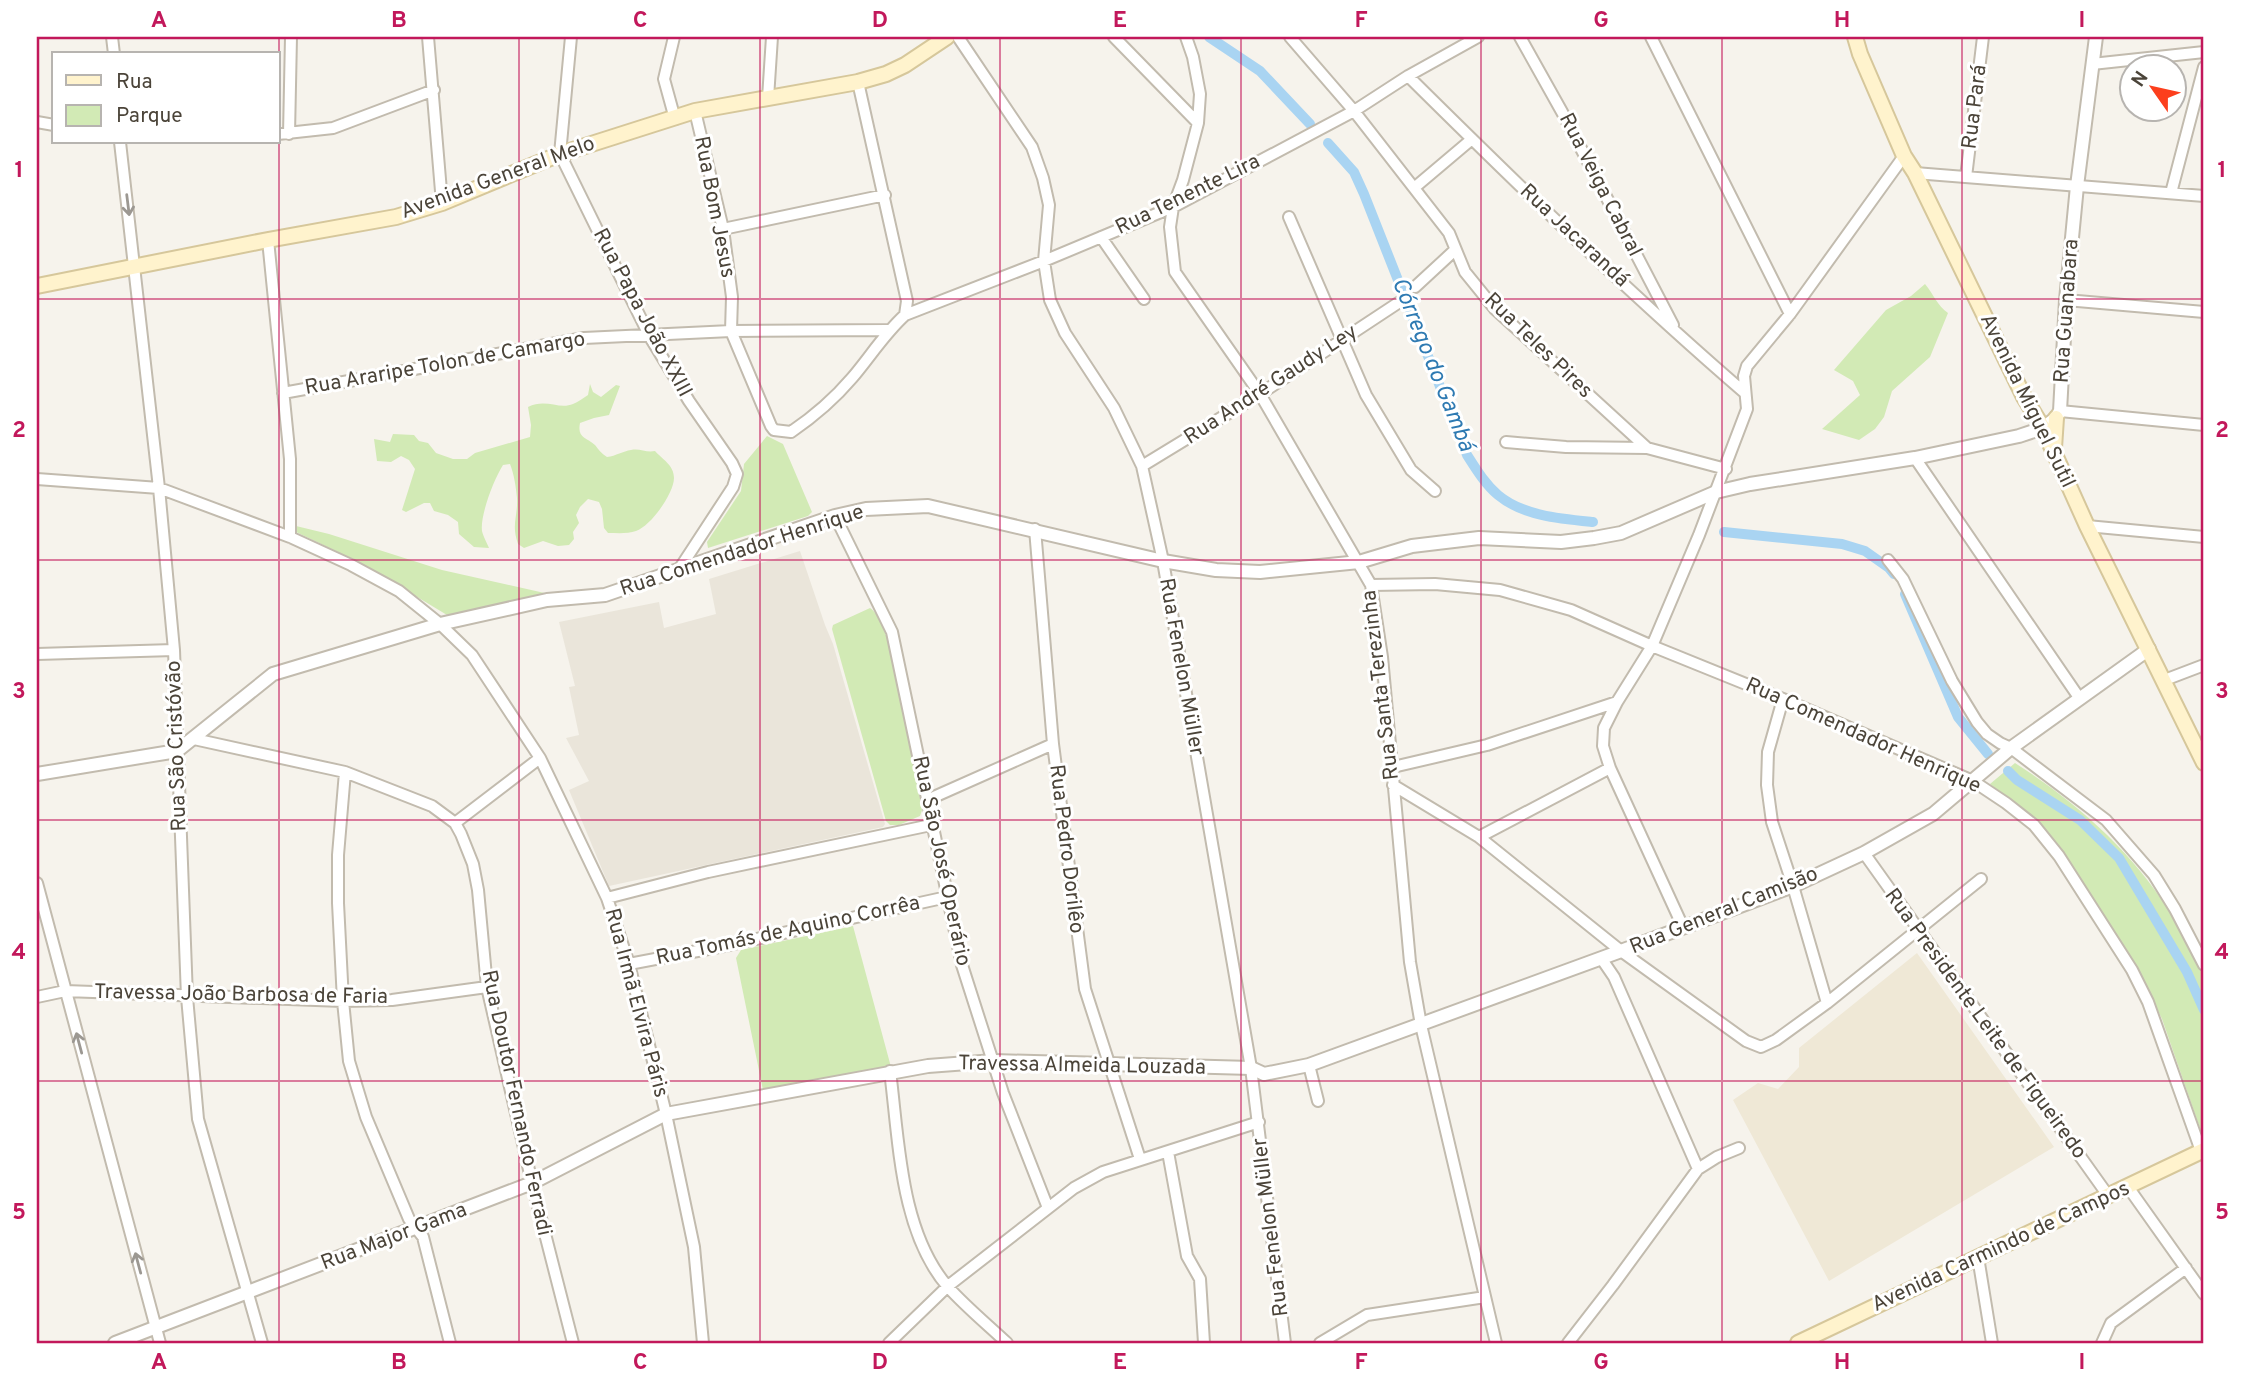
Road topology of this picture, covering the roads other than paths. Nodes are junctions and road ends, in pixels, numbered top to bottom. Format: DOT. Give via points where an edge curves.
graph roads {
  1 [pos="291,37"];
  2 [pos="428,37"];
  3 [pos="571,37"];
  4 [pos="674,37"];
  5 [pos="772,37"];
  6 [pos="947,37"];
  7 [pos="958,37"];
  8 [pos="1114,37"];
  9 [pos="1186,37"];
  10 [pos="1290,37"];
  11 [pos="1478,37"];
  12 [pos="1520,37"];
  13 [pos="1651,37"];
  14 [pos="1855,37"];
  15 [pos="1983,37"];
  16 [pos="2095,37"];
  17 [pos="2204,52"];
  18 [pos="2092,64"];
  19 [pos="2204,67"];
  20 [pos="1408,76"];
  21 [pos="858,82"];
  22 [pos="434,90"];
  23 [pos="768,98"];
  24 [pos="695,111"];
  25 [pos="1354,111"];
  26 [pos="675,119"];
  27 [pos="1198,123"];
  28 [pos="284,134"];
  29 [pos="1472,139"];
  30 [pos="120,144"];
  31 [pos="560,154"];
  32 [pos="1904,156"];
  33 [pos="1915,173"];
  34 [pos="1966,177"];
  35 [pos="2077,186"];
  36 [pos="1414,188"];
  37 [pos="2171,193"];
  38 [pos="885,195"];
  39 [pos="2204,196"];
  40 [pos="442,203"];
  41 [pos="1173,207"];
  42 [pos="1289,217"];
  43 [pos="723,229"];
  44 [pos="1101,237"];
  45 [pos="268,240"];
  46 [pos="1455,250"];
  47 [pos="1044,261"];
  48 [pos="136,268"];
  49 [pos="37,286"];
  50 [pos="1415,288"];
  51 [pos="1144,299"];
  52 [pos="2066,300"];
  53 [pos="1398,303"];
  54 [pos="2204,312"];
  55 [pos="905,314"];
  56 [pos="1790,314"];
  57 [pos="888,330"];
  58 [pos="731,331"];
  59 [pos="1677,334"];
  60 [pos="650,337"];
  61 [pos="1343,340"];
  62 [pos="283,393"];
  63 [pos="1745,393"];
  64 [pos="1260,394"];
  65 [pos="2058,415"];
  66 [pos="2204,425"];
  67 [pos="2043,428"];
  68 [pos="1506,442"];
  69 [pos="1647,448"];
  70 [pos="2054,453"];
  71 [pos="1915,458"];
  72 [pos="1142,466"];
  73 [pos="1726,469"];
  74 [pos="37,479"];
  75 [pos="159,488"];
  76 [pos="1435,491"];
  77 [pos="1716,492"];
  78 [pos="835,516"];
  79 [pos="2087,526"];
  80 [pos="1035,530"];
  81 [pos="290,537"];
  82 [pos="2204,537"];
  83 [pos="1888,559"];
  84 [pos="1163,561"];
  85 [pos="1359,562"];
  86 [pos="680,568"];
  87 [pos="1371,585"];
  88 [pos="440,624"];
  89 [pos="1652,646"];
  90 [pos="2149,649"];
  91 [pos="174,650"];
  92 [pos="37,653"];
  93 [pos="2204,666"];
  94 [pos="2162,681"];
  95 [pos="1783,699"];
  96 [pos="2080,699"];
  97 [pos="1617,702"];
  98 [pos="194,739"];
  99 [pos="1053,744"];
  100 [pos="2011,748"];
  101 [pos="177,751"];
  102 [pos="540,758"];
  103 [pos="2204,763"];
  104 [pos="1393,767"];
  105 [pos="1610,768"];
  106 [pos="345,772"];
  107 [pos="37,774"];
  108 [pos="1973,781"];
  109 [pos="1393,785"];
  110 [pos="928,800"];
  111 [pos="455,823"];
  112 [pos="931,825"];
  113 [pos="1479,837"];
  114 [pos="1864,853"];
  115 [pos="1981,880"];
  116 [pos="37,883"];
  117 [pos="1793,886"];
  118 [pos="947,897"];
  119 [pos="607,898"];
  120 [pos="1684,927"];
  121 [pos="1917,931"];
  122 [pos="1621,951"];
  123 [pos="1601,958"];
  124 [pos="629,964"];
  125 [pos="2204,965"];
  126 [pos="487,987"];
  127 [pos="65,991"];
  128 [pos="37,997"];
  129 [pos="187,997"];
  130 [pos="343,1002"];
  131 [pos="1827,1003"];
  132 [pos="1421,1025"];
  133 [pos="994,1061"];
  134 [pos="1109,1065"];
  135 [pos="1309,1065"];
  136 [pos="1251,1068"];
  137 [pos="890,1071"];
  138 [pos="1318,1101"];
  139 [pos="666,1114"];
  140 [pos="1259,1122"];
  141 [pos="1739,1149"];
  142 [pos="2203,1150"];
  143 [pos="1168,1152"];
  144 [pos="1140,1159"];
  145 [pos="1698,1170"];
  146 [pos="532,1183"];
  147 [pos="2128,1187"];
  148 [pos="2107,1194"];
  149 [pos="1048,1208"];
  150 [pos="417,1228"];
  151 [pos="1978,1257"];
  152 [pos="2186,1268"];
  153 [pos="948,1286"];
  154 [pos="247,1293"];
  155 [pos="2204,1294"];
  156 [pos="1485,1297"];
  157 [pos="156,1329"];
  158 [pos="115,1343"];
  159 [pos="160,1343"];
  160 [pos="262,1343"];
  161 [pos="450,1343"];
  162 [pos="573,1343"];
  163 [pos="704,1343"];
  164 [pos="889,1343"];
  165 [pos="1007,1343"];
  166 [pos="1205,1343"];
  167 [pos="1285,1343"];
  168 [pos="1320,1343"];
  169 [pos="1496,1343"];
  170 [pos="1568,1343"];
  171 [pos="1798,1343"];
  172 [pos="1992,1343"];
  173 [pos="2102,1343"];
  1 -- 28 [label="street"];
  2 -- 22 [label="street"];
  3 -- 31 [label="street"];
  4 -- 26 [label="street, Rua Bom Jesus" via="664,79"];
  5 -- 23 [label="street"];
  6 -- 21 [label="main road, Avenida General Melo" via="905,65"];
  7 -- 47 [label="street, Rua Fenelon Müller" via="1032,147 1049,205"];
  8 -- 27 [label="street"];
  9 -- 27 [label="street, Rua Santa Terezinha" via="1200,94"];
  10 -- 25 [label="street, Rua Teles Pires"];
  11 -- 20 [label="street, Rua Tenente Lira"];
  12 -- 59 [label="street, Rua Veiga Cabral"];
  13 -- 56 [label="street"];
  14 -- 32 [label="main road, Avenida Miguel Sutil"];
  15 -- 34 [label="street, Rua Pará"];
  16 -- 18 [label="street, Rua Guanabara"];
  17 -- 18 [label="street"];
  18 -- 35 [label="street, Rua Guanabara"];
  19 -- 37 [label="street"];
  20 -- 25 [label="street, Rua Tenente Lira"];
  20 -- 29 [label="street, Rua Jacarandá"];
  21 -- 23 [label="main road, Avenida General Melo"];
  21 -- 38 [label="street"];
  22 -- 28 [label="street" via="333,128"];
  22 -- 40 [label="street"];
  23 -- 24 [label="main road, Avenida General Melo"];
  24 -- 26 [label="main road, Avenida General Melo"];
  24 -- 43 [label="street, Rua Bom Jesus"];
  25 -- 36 [label="street, Rua Teles Pires"];
  25 -- 41 [label="street, Rua Tenente Lira"];
  26 -- 31 [label="main road, Avenida General Melo"];
  27 -- 41 [label="street, Rua Santa Terezinha"];
  29 -- 36 [label="street"];
  29 -- 59 [label="street, Rua Jacarandá"];
  30 -- 48 [label="street, Rua São Cristóvão, one-way"];
  31 -- 40 [label="main road, Avenida General Melo"];
  31 -- 60 [label="street, Rua Papa João XXIII"];
  32 -- 33 [label="main road, Avenida Miguel Sutil"];
  32 -- 56 [label="street"];
  33 -- 34 [label="street"];
  33 -- 67 [label="main road, Avenida Miguel Sutil"];
  34 -- 35 [label="street"];
  35 -- 37 [label="street"];
  35 -- 52 [label="street, Rua Guanabara"];
  36 -- 46 [label="street, Rua Teles Pires" via="1449,233"];
  37 -- 39 [label="street"];
  38 -- 43 [label="street"];
  38 -- 55 [label="street" via="907,301"];
  40 -- 45 [label="main road, Avenida General Melo" via="396,217"];
  41 -- 44 [label="street, Rua Tenente Lira"];
  41 -- 64 [label="street, Rua Santa Terezinha" via="1170,227 1175,272"];
  42 -- 61 [label="street"];
  43 -- 58 [label="street, Rua Bom Jesus" via="732,297"];
  44 -- 47 [label="street, Rua Tenente Lira"];
  44 -- 51 [label="street"];
  45 -- 48 [label="main road, Avenida General Melo"];
  45 -- 62 [label="street"];
  46 -- 50 [label="street"];
  46 -- 69 [label="street, Rua Teles Pires" via="1465,272 1495,309"];
  47 -- 55 [label="street, Rua Tenente Lira"];
  47 -- 72 [label="street, Rua Fenelon Müller" via="1050,300 1060,322 1114,408"];
  48 -- 49 [label="main road, Avenida General Melo"];
  48 -- 75 [label="street, Rua São Cristóvão"];
  52 -- 54 [label="street"];
  52 -- 65 [label="street, Rua Guanabara"];
  53 -- 61 [label="street, Rua André Gaudy Ley"];
  55 -- 57 [label="street, Rua Tenente Lira"];
  56 -- 63 [label="street" via="1747,366"];
  57 -- 58 [label="street, Rua Araripe Tolon de Camargo"];
  57 -- 58 [label="street, Rua Bom Jesus" via="852,377 790,432 771,426"];
  58 -- 60 [label="street, Rua Araripe Tolon de Camargo"];
  59 -- 63 [label="street, Rua Jacarandá"];
  60 -- 62 [label="street, Rua Araripe Tolon de Camargo" via="584,338"];
  60 -- 86 [label="street, Rua Papa João XXIII" via="737,474"];
  61 -- 64 [label="street, Rua André Gaudy Ley"];
  61 -- 76 [label="street" via="1366,396 1398,450 1411,470"];
  62 -- 81 [label="street" via="290,459"];
  63 -- 73 [label="street" via="1747,409"];
  64 -- 72 [label="street, Rua André Gaudy Ley"];
  64 -- 85 [label="street, Rua Santa Terezinha"];
  65 -- 66 [label="street"];
  65 -- 67 [label="street"];
  65 -- 70 [label="main road"];
  67 -- 70 [label="main road, Avenida Miguel Sutil"];
  67 -- 71 [label="street"];
  68 -- 69 [label="street"];
  69 -- 73 [label="street, Rua Teles Pires"];
  70 -- 79 [label="main road, Avenida Miguel Sutil"];
  71 -- 77 [label="street"];
  71 -- 96 [label="street"];
  72 -- 84 [label="street, Rua Fenelon Müller"];
  73 -- 77 [label="street"];
  74 -- 75 [label="street"];
  75 -- 81 [label="street"];
  75 -- 91 [label="street, Rua São Cristóvão"];
  77 -- 85 [label="street, Rua Comendador Henrique" via="1621,533 1561,542 1479,538 1412,546"];
  77 -- 89 [label="street"];
  78 -- 80 [label="street, Rua Comendador Henrique" via="866,509 928,506"];
  78 -- 86 [label="street, Rua Comendador Henrique"];
  78 -- 110 [label="street, Rua São José Operário" via="892,632"];
  79 -- 82 [label="street"];
  79 -- 90 [label="main road, Avenida Miguel Sutil"];
  80 -- 84 [label="street, Rua Comendador Henrique"];
  80 -- 99 [label="street, Rua Pedro Dorilêo"];
  81 -- 88 [label="street" via="399,591"];
  83 -- 100 [label="street" via="1903,579 1977,722"];
  84 -- 85 [label="street, Rua Comendador Henrique" via="1260,572"];
  84 -- 136 [label="street, Rua Fenelon Müller"];
  85 -- 87 [label="street, Rua Santa Terezinha"];
  86 -- 88 [label="street, Rua Comendador Henrique" via="605,595 547,600"];
  87 -- 89 [label="street, Rua Comendador Henrique" via="1500,590 1571,610"];
  87 -- 104 [label="street, Rua Santa Terezinha"];
  88 -- 98 [label="street, Rua Comendador Henrique" via="273,674"];
  88 -- 102 [label="street, Rua Irmã Elvira Páris" via="472,655"];
  89 -- 95 [label="street, Rua Comendador Henrique"];
  89 -- 97 [label="street"];
  90 -- 94 [label="main road, Avenida Miguel Sutil"];
  90 -- 96 [label="street, Rua General Camisão"];
  91 -- 92 [label="street"];
  91 -- 101 [label="street, Rua São Cristóvão"];
  93 -- 94 [label="street"];
  94 -- 103 [label="main road, Avenida Miguel Sutil"];
  95 -- 108 [label="street, Rua Comendador Henrique"];
  95 -- 117 [label="street" via="1768,752 1767,785 1772,822"];
  96 -- 100 [label="street, Rua General Camisão"];
  97 -- 104 [label="street" via="1487,745"];
  97 -- 105 [label="street" via="1604,728 1603,746"];
  98 -- 101 [label="street, Rua Comendador Henrique"];
  98 -- 106 [label="street"];
  99 -- 110 [label="street"];
  99 -- 134 [label="street, Rua Pedro Dorilêo" via="1085,989"];
  100 -- 108 [label="street, Rua General Camisão"];
  100 -- 125 [label="street" via="2106,820 2154,875"];
  101 -- 107 [label="street"];
  101 -- 129 [label="street, Rua São Cristóvão"];
  102 -- 111 [label="street"];
  102 -- 119 [label="street, Rua Irmã Elvira Páris"];
  104 -- 109 [label="street, Rua Santa Terezinha"];
  105 -- 113 [label="street"];
  105 -- 120 [label="street"];
  106 -- 111 [label="street" via="432,806"];
  106 -- 130 [label="street" via="338,855"];
  108 -- 114 [label="street, Rua General Camisão" via="1933,814"];
  108 -- 142 [label="street, Rua Comendador Henrique" via="2034,825 2132,970"];
  109 -- 113 [label="street"];
  109 -- 132 [label="street, Rua Santa Terezinha" via="1410,962"];
  110 -- 112 [label="street, Rua São José Operário"];
  111 -- 126 [label="street, Rua Doutor Fernando Ferradi" via="473,864"];
  112 -- 118 [label="street, Rua São José Operário"];
  112 -- 119 [label="street"];
  113 -- 122 [label="street"];
  114 -- 117 [label="street, Rua General Camisão"];
  114 -- 121 [label="street, Rua Presidente Leite de Figueiredo"];
  115 -- 121 [label="street"];
  116 -- 127 [label="street"];
  117 -- 120 [label="street, Rua General Camisão"];
  117 -- 131 [label="street"];
  118 -- 124 [label="street, Rua Tomás de Aquino Corrêa"];
  118 -- 133 [label="street, Rua São José Operário" via="962,965"];
  119 -- 124 [label="street, Rua Irmã Elvira Páris"];
  120 -- 122 [label="street, Rua General Camisão"];
  121 -- 131 [label="street"];
  121 -- 148 [label="street, Rua Presidente Leite de Figueiredo"];
  122 -- 123 [label="street, Rua General Camisão"];
  122 -- 131 [label="street" via="1746,1041 1761,1047"];
  123 -- 132 [label="street, Rua General Camisão"];
  123 -- 145 [label="street" via="1614,977"];
  124 -- 139 [label="street, Rua Irmã Elvira Páris"];
  126 -- 130 [label="street, Travessa João Barbosa de Faria"];
  126 -- 146 [label="street, Rua Doutor Fernando Ferradi"];
  127 -- 128 [label="street, Travessa João Barbosa de Faria"];
  127 -- 129 [label="street, Travessa João Barbosa de Faria"];
  157 -- 127 [label="street, one-way"];
  129 -- 130 [label="street, Travessa João Barbosa de Faria"];
  129 -- 154 [label="street, Rua São Cristóvão" via="198,1119"];
  130 -- 150 [label="street" via="349,1061 366,1116 409,1219"];
  132 -- 135 [label="street, Rua General Camisão"];
  132 -- 156 [label="street, Rua Santa Terezinha"];
  133 -- 134 [label="street, Travessa Almeida Louzada"];
  133 -- 137 [label="street, Travessa Almeida Louzada"];
  133 -- 149 [label="street, Rua São José Operário"];
  134 -- 136 [label="street, Travessa Almeida Louzada"];
  134 -- 144 [label="street, Rua Pedro Dorilêo"];
  135 -- 136 [label="street, Rua General Camisão" via="1264,1074"];
  135 -- 138 [label="street"];
  136 -- 140 [label="street, Rua Fenelon Müller"];
  137 -- 139 [label="street, Travessa Almeida Louzada"];
  137 -- 153 [label="street" via="910,1213 927,1254"];
  139 -- 146 [label="street, Rua Major Gama"];
  139 -- 163 [label="street, Rua Irmã Elvira Páris" via="694,1247"];
  140 -- 143 [label="street"];
  140 -- 167 [label="street, Rua Fenelon Müller"];
  141 -- 145 [label="street"];
  142 -- 147 [label="main road, Avenida Carmindo de Campos"];
  143 -- 144 [label="street"];
  143 -- 166 [label="street" via="1187,1256 1200,1279"];
  144 -- 149 [label="street" via="1103,1172"];
  145 -- 170 [label="street"];
  146 -- 150 [label="street, Rua Major Gama"];
  146 -- 162 [label="street, Rua Doutor Fernando Ferradi"];
  147 -- 148 [label="main road, Avenida Carmindo de Campos"];
  147 -- 152 [label="street"];
  148 -- 151 [label="main road, Avenida Carmindo de Campos"];
  149 -- 153 [label="street"];
  150 -- 154 [label="street, Rua Major Gama"];
  150 -- 161 [label="street"];
  151 -- 171 [label="main road, Avenida Carmindo de Campos"];
  151 -- 172 [label="street"];
  152 -- 155 [label="street"];
  152 -- 173 [label="street" via="2111,1323"];
  153 -- 164 [label="street"];
  153 -- 165 [label="street"];
  154 -- 157 [label="street, Rua Major Gama"];
  154 -- 160 [label="street, Rua São Cristóvão"];
  156 -- 168 [label="street" via="1367,1315"];
  156 -- 169 [label="street, Rua Santa Terezinha"];
  157 -- 158 [label="street, Rua Major Gama"];
  157 -- 159 [label="street"];
}
